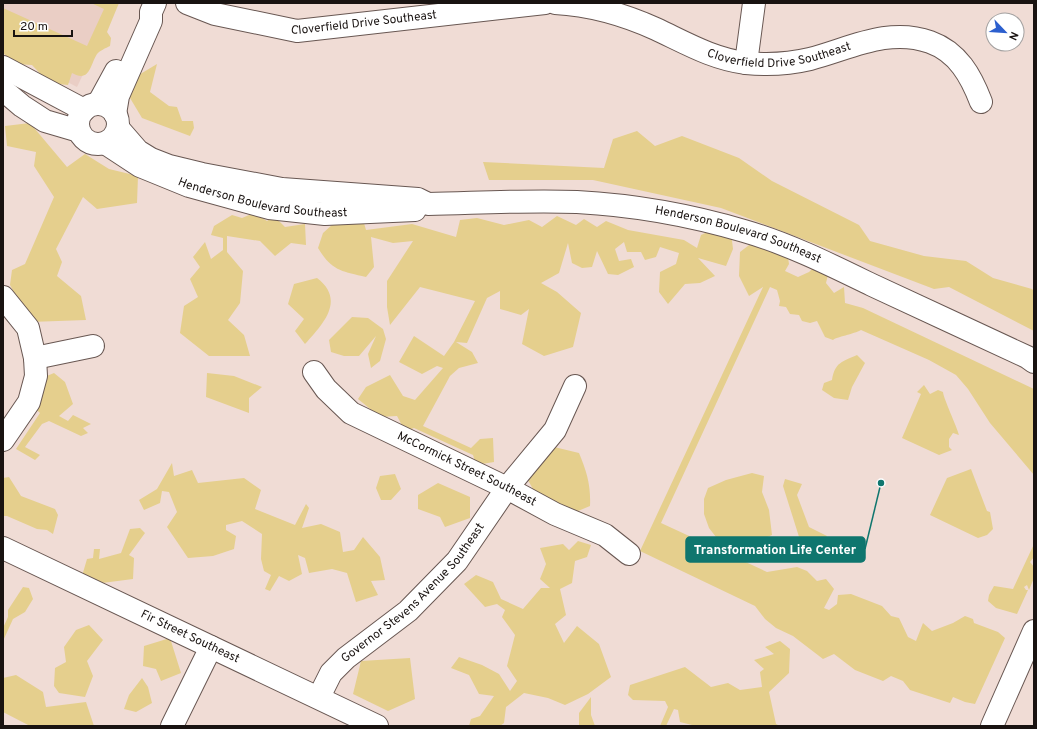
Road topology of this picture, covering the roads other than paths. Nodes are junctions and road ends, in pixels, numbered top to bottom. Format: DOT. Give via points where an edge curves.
graph roads {
  1 [pos="187,3"];
  2 [pos="545,3"];
  3 [pos="555,3"];
  4 [pos="754,3"];
  5 [pos="496,6"];
  6 [pos="153,8"];
  7 [pos="746,63"];
  8 [pos="3,67"];
  9 [pos="3,90"];
  10 [pos="981,102"];
  11 [pos="100,122"];
  12 [pos="3,297"];
  13 [pos="93,346"];
  14 [pos="36,358"];
  15 [pos="1032,359"];
  16 [pos="314,372"];
  17 [pos="575,386"];
  18 [pos="3,440"];
  19 [pos="507,488"];
  20 [pos="3,548"];
  21 [pos="629,554"];
  22 [pos="1034,631"];
  23 [pos="211,647"];
  24 [pos="319,697"];
  25 [pos="172,726"];
  26 [pos="377,726"];
  27 [pos="992,726"];
  1 -- 5 [label="street, Cloverfield Drive Southeast" via="215,14 297,31"];
  2 -- 5 [label="street, Cloverfield Drive Southeast"];
  3 -- 7 [label="street, Cloverfield Drive Southeast" via="583,5 618,14 712,56"];
  4 -- 7 [label="street"];
  6 -- 11 [label="street" via="151,21 118,96"];
  7 -- 10 [label="street, Cloverfield Drive Southeast" via="780,64 809,59 872,39 909,38 929,42 946,50 960,62 972,80"];
  8 -- 11 [label="street, Henderson Boulevard Southeast"];
  9 -- 11 [label="street, Henderson Boulevard Southeast" via="45,121"];
  11 -- 15 [label="street, Henderson Boulevard Southeast" via="140,166 189,186 269,208 325,214 363,214 420,210 428,204 577,202 643,209 738,229 785,245"];
  12 -- 14 [label="street" via="28,328"];
  13 -- 14 [label="street"];
  14 -- 18 [label="street" via="36,376 29,402"];
  16 -- 19 [label="street, McCormick Street Southeast" via="326,388 352,413"];
  17 -- 19 [label="street, Governor Stevens Avenue Southeast" via="555,430"];
  19 -- 21 [label="street, McCormick Street Southeast" via="555,514 605,535"];
  19 -- 24 [label="street, Governor Stevens Avenue Southeast" via="457,561 408,611 346,658 331,673"];
  20 -- 23 [label="street, Fir Street Southeast"];
  22 -- 27 [label="street"];
  23 -- 24 [label="street, Fir Street Southeast"];
  23 -- 25 [label="street"];
  24 -- 26 [label="street, Fir Street Southeast"];
}
